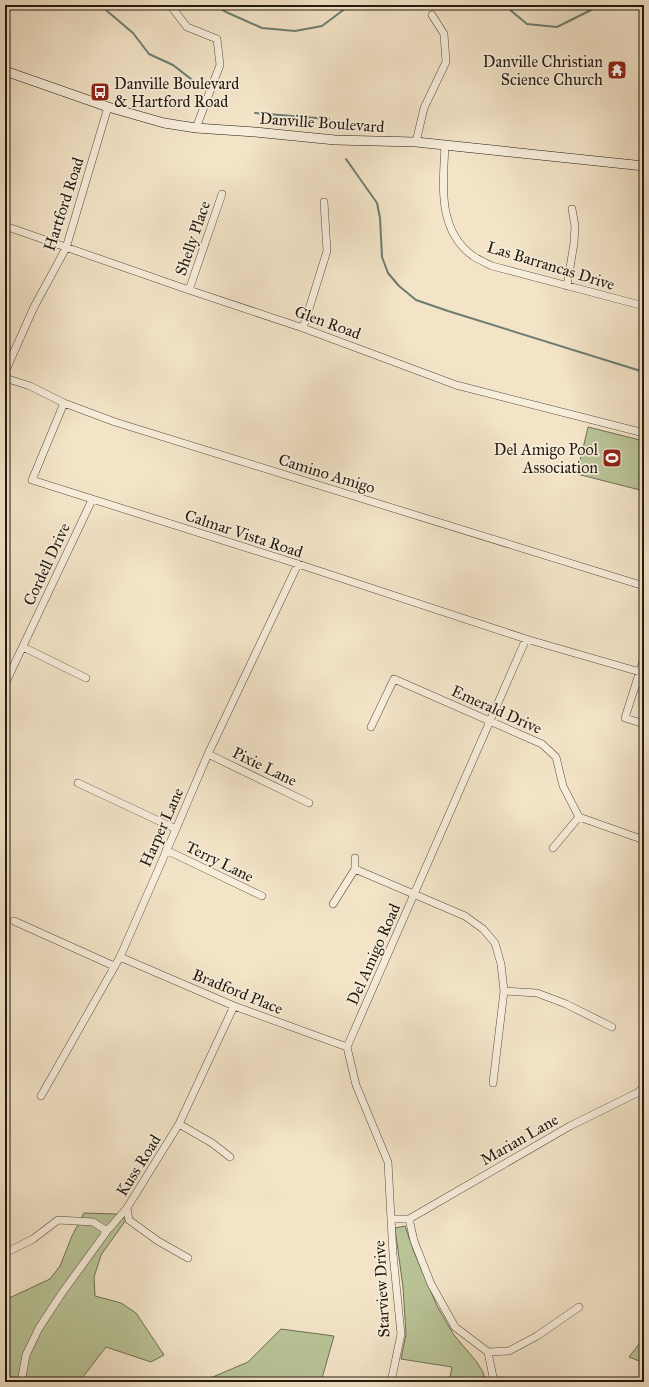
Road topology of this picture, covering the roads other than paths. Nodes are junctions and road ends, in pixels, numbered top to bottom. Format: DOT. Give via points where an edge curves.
graph roads {
  1 [pos="170,5"];
  2 [pos="432,15"];
  3 [pos="5,71"];
  4 [pos="108,106"];
  5 [pos="196,128"];
  6 [pos="416,142"];
  7 [pos="445,146"];
  8 [pos="644,166"];
  9 [pos="222,194"];
  10 [pos="324,202"];
  11 [pos="572,209"];
  12 [pos="5,226"];
  13 [pos="66,248"];
  14 [pos="567,286"];
  15 [pos="189,290"];
  16 [pos="644,306"];
  17 [pos="303,328"];
  18 [pos="5,372"];
  19 [pos="5,378"];
  20 [pos="64,403"];
  21 [pos="644,433"];
  22 [pos="92,500"];
  23 [pos="298,564"];
  24 [pos="644,586"];
  25 [pos="526,639"];
  26 [pos="23,647"];
  27 [pos="644,658"];
  28 [pos="640,672"];
  29 [pos="86,678"];
  30 [pos="5,684"];
  31 [pos="490,720"];
  32 [pos="644,724"];
  33 [pos="371,727"];
  34 [pos="208,754"];
  35 [pos="78,783"];
  36 [pos="309,803"];
  37 [pos="579,816"];
  38 [pos="176,829"];
  39 [pos="644,840"];
  40 [pos="554,848"];
  41 [pos="166,850"];
  42 [pos="355,858"];
  43 [pos="355,869"];
  44 [pos="414,895"];
  45 [pos="262,896"];
  46 [pos="333,904"];
  47 [pos="14,921"];
  48 [pos="120,957"];
  49 [pos="114,966"];
  50 [pos="504,991"];
  51 [pos="234,1006"];
  52 [pos="612,1027"];
  53 [pos="348,1047"];
  54 [pos="493,1084"];
  55 [pos="644,1087"];
  56 [pos="41,1096"];
  57 [pos="179,1124"];
  58 [pos="230,1157"];
  59 [pos="127,1208"];
  60 [pos="409,1218"];
  61 [pos="391,1219"];
  62 [pos="107,1230"];
  63 [pos="5,1253"];
  64 [pos="188,1258"];
  65 [pos="579,1307"];
  66 [pos="488,1352"];
  67 [pos="23,1382"];
  68 [pos="391,1382"];
  69 [pos="494,1382"];
  1 -- 5 [label="street" via="187,27 217,38 220,65"];
  2 -- 6 [label="street" via="444,34 446,62 424,108"];
  3 -- 4 [label="main road, Danville Boulevard"];
  4 -- 5 [label="main road, Danville Boulevard" via="164,123"];
  4 -- 13 [label="street, Hartford Road"];
  5 -- 6 [label="main road, Danville Boulevard" via="335,140"];
  6 -- 7 [label="main road, Danville Boulevard"];
  7 -- 8 [label="main road, Danville Boulevard"];
  7 -- 14 [label="street, Las Barrancas Drive" via="443,192 448,224 461,244 473,256 492,266"];
  9 -- 15 [label="street, Shelly Place"];
  10 -- 17 [label="street" via="327,251"];
  11 -- 14 [label="street" via="574,243"];
  12 -- 13 [label="street, Glen Road"];
  13 -- 15 [label="street, Glen Road"];
  13 -- 18 [label="street, Hartford Road" via="34,307"];
  14 -- 16 [label="street, Las Barrancas Drive"];
  15 -- 17 [label="street, Glen Road"];
  17 -- 21 [label="street, Glen Road" via="456,385"];
  19 -- 20 [label="street, Camino Amigo" via="30,386"];
  20 -- 22 [label="street, Calmar Vista Road" via="32,480"];
  20 -- 24 [label="street, Camino Amigo" via="122,424"];
  22 -- 23 [label="street, Calmar Vista Road"];
  22 -- 26 [label="street, Cordell Drive"];
  23 -- 25 [label="street, Calmar Vista Road"];
  23 -- 34 [label="street, Harper Lane"];
  25 -- 28 [label="street"];
  25 -- 31 [label="street, Del Amigo Road"];
  26 -- 29 [label="street"];
  26 -- 30 [label="street, Cordell Drive"];
  27 -- 28 [label="street"];
  28 -- 32 [label="street" via="625,718"];
  31 -- 33 [label="street, Emerald Drive" via="394,679"];
  31 -- 37 [label="street, Emerald Drive" via="542,744 556,757 562,786"];
  31 -- 44 [label="street, Del Amigo Road"];
  34 -- 36 [label="street, Pixie Lane"];
  34 -- 38 [label="street, Harper Lane"];
  35 -- 38 [label="street"];
  37 -- 39 [label="street"];
  37 -- 40 [label="street"];
  38 -- 41 [label="street, Harper Lane"];
  41 -- 45 [label="street, Terry Lane"];
  41 -- 48 [label="street, Harper Lane"];
  42 -- 43 [label="street"];
  43 -- 44 [label="street"];
  43 -- 46 [label="street"];
  44 -- 50 [label="street" via="465,916 483,928 495,943 501,964"];
  44 -- 53 [label="street, Del Amigo Road"];
  47 -- 49 [label="street"];
  48 -- 49 [label="street, Harper Lane"];
  48 -- 51 [label="street, Bradford Place"];
  49 -- 56 [label="street, Harper Lane"];
  50 -- 52 [label="street" via="537,993"];
  50 -- 54 [label="street"];
  51 -- 53 [label="street, Bradford Place"];
  51 -- 57 [label="street, Kuss Road"];
  53 -- 61 [label="street" via="356,1085 388,1162"];
  55 -- 60 [label="street, Marian Lane"];
  57 -- 58 [label="street"];
  57 -- 59 [label="street, Kuss Road"];
  59 -- 62 [label="street, Kuss Road"];
  59 -- 64 [label="street" via="129,1220"];
  60 -- 61 [label="street"];
  60 -- 66 [label="street" via="414,1242 431,1284 455,1327"];
  61 -- 68 [label="street, Starview Drive" via="400,1334"];
  62 -- 63 [label="street" via="93,1222 58,1220 33,1239"];
  62 -- 67 [label="street, Kuss Road" via="39,1328 26,1355"];
  65 -- 66 [label="street" via="537,1336 509,1351"];
  66 -- 69 [label="street"];
}
